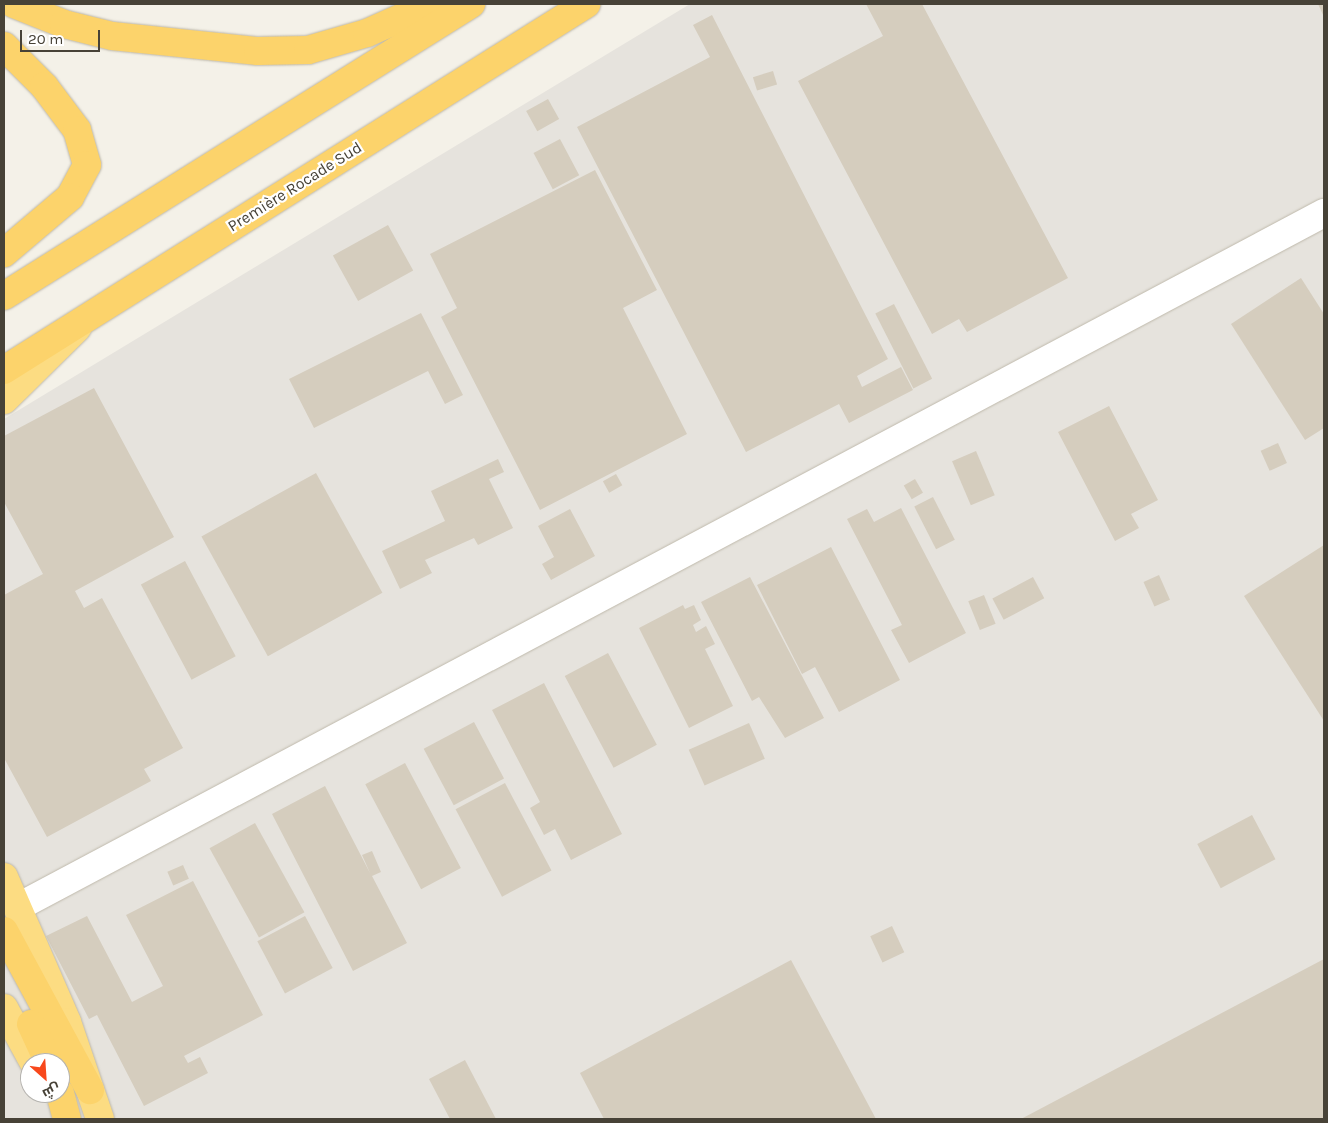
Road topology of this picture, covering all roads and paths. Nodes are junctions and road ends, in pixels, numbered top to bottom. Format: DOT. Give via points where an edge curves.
graph roads {
  1 [pos="14,4"];
  2 [pos="432,4"];
  3 [pos="471,4"];
  4 [pos="586,4"];
  5 [pos="4,46"];
  6 [pos="1324,214"];
  7 [pos="4,253"];
  8 [pos="4,296"];
  9 [pos="86,318"];
  10 [pos="4,370"];
  11 [pos="4,400"];
  12 [pos="4,877"];
  13 [pos="18,907"];
  14 [pos="4,931"];
  15 [pos="4,969"];
  16 [pos="4,1008"];
  17 [pos="29,1053"];
  18 [pos="44,1053"];
  19 [pos="90,1090"];
  20 [pos="57,1103"];
  21 [pos="63,1103"];
  22 [pos="67,1119"];
  23 [pos="100,1119"];
  1 -- 2 [label="highway" via="64,24 112,36 258,51 308,50 367,33"];
  3 -- 8 [label="highway"];
  4 -- 9 [label="highway, Première Rocade Sud"];
  5 -- 7 [label="highway" via="44,86 77,130 87,165 70,197"];
  6 -- 13 [label="street"];
  9 -- 10 [label="highway, Première Rocade Sud"];
  9 -- 11 [label="highway"];
  12 -- 13 [label="highway"];
  13 -- 19 [label="highway" via="67,1022"];
  14 -- 19 [label="highway"];
  15 -- 18 [label="highway"];
  16 -- 17 [label="highway"];
  19 -- 23 [label="highway"];
  20 -- 22 [label="highway"];
  21 -- 22 [label="highway"];
}
